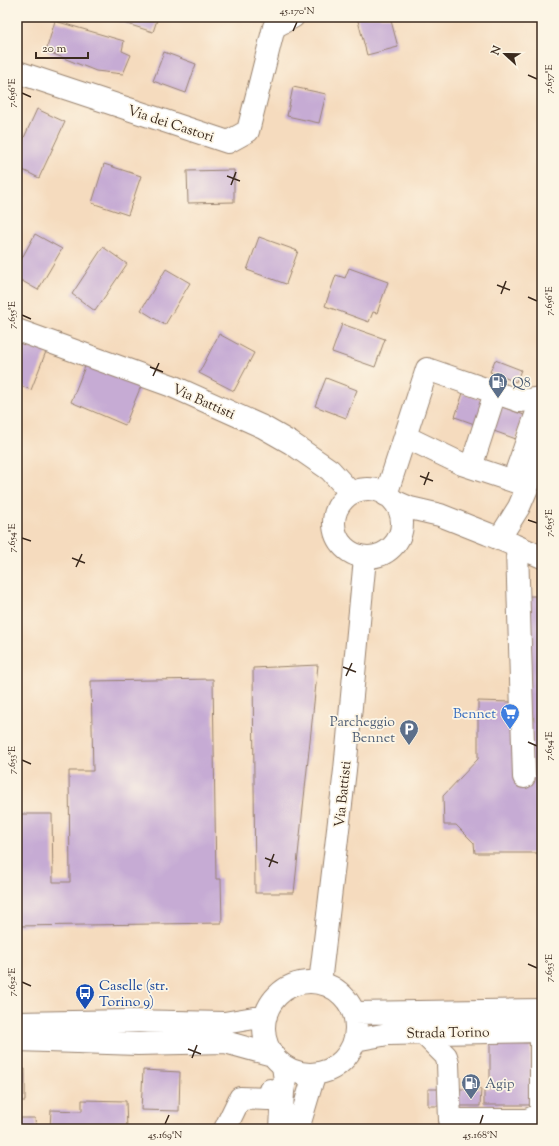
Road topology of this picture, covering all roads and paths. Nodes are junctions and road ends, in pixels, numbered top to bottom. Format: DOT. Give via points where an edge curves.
graph roads {
  1 [pos="293,17"];
  2 [pos="17,72"];
  3 [pos="17,330"];
  4 [pos="496,393"];
  5 [pos="542,398"];
  6 [pos="406,437"];
  7 [pos="542,444"];
  8 [pos="471,467"];
  9 [pos="521,483"];
  10 [pos="351,494"];
  11 [pos="390,498"];
  12 [pos="500,539"];
  13 [pos="542,557"];
  14 [pos="364,558"];
  15 [pos="524,777"];
  16 [pos="320,983"];
  17 [pos="354,1012"];
  18 [pos="266,1016"];
  19 [pos="17,1023"];
  20 [pos="542,1024"];
  21 [pos="423,1033"];
  22 [pos="17,1040"];
  23 [pos="355,1040"];
  24 [pos="277,1060"];
  25 [pos="314,1075"];
  26 [pos="283,1092"];
  27 [pos="225,1129"];
  28 [pos="281,1129"];
  29 [pos="298,1129"];
  1 -- 2 [label="street, Via dei Castori" via="274,27 248,130 228,142"];
  3 -- 10 [label="street, Via Battisti" via="172,386 263,427 330,470"];
  4 -- 5 [label="street" via="520,401"];
  4 -- 6 [label="street" via="427,369"];
  4 -- 8 [label="street"];
  5 -- 9 [label="street"];
  6 -- 8 [label="street"];
  6 -- 11 [label="street"];
  7 -- 9 [label="street"];
  8 -- 9 [label="street"];
  9 -- 12 [label="street" via="519,507"];
  10 -- 11 [label="street" via="369,489"];
  10 -- 14 [label="street" via="343,500 336,512 334,526 340,544 347,551"];
  11 -- 12 [label="street" via="410,508 440,515"];
  11 -- 14 [label="street" via="399,509 402,528 399,537 385,553"];
  12 -- 13 [label="street"];
  12 -- 15 [label="street" via="517,549 518,554"];
  14 -- 16 [label="street, Via Battisti" via="345,770"];
  16 -- 17 [label="street" via="335,988"];
  16 -- 18 [label="street" via="292,985 280,992 271,1003"];
  17 -- 20 [label="street" via="462,1011 467,1019 474,1022 531,1023 536,1026"];
  17 -- 23 [label="street" via="357,1026"];
  18 -- 19 [label="street" via="224,1023"];
  18 -- 24 [label="street" via="266,1043"];
  20 -- 21 [label="street, Strada Torino"];
  20 -- 21 [label="street" via="541,1114 527,1120 450,1120 446,1056"];
  21 -- 23 [label="street, Strada Torino" via="388,1034"];
  22 -- 24 [label="street" via="138,1044 225,1042"];
  23 -- 25 [label="street" via="344,1060 325,1072"];
  24 -- 25 [label="street" via="292,1071"];
  24 -- 26 [label="street" via="285,1080"];
  25 -- 29 [label="street"];
  26 -- 27 [label="street" via="270,1090 268,1099 240,1098"];
  26 -- 28 [label="street"];
}
